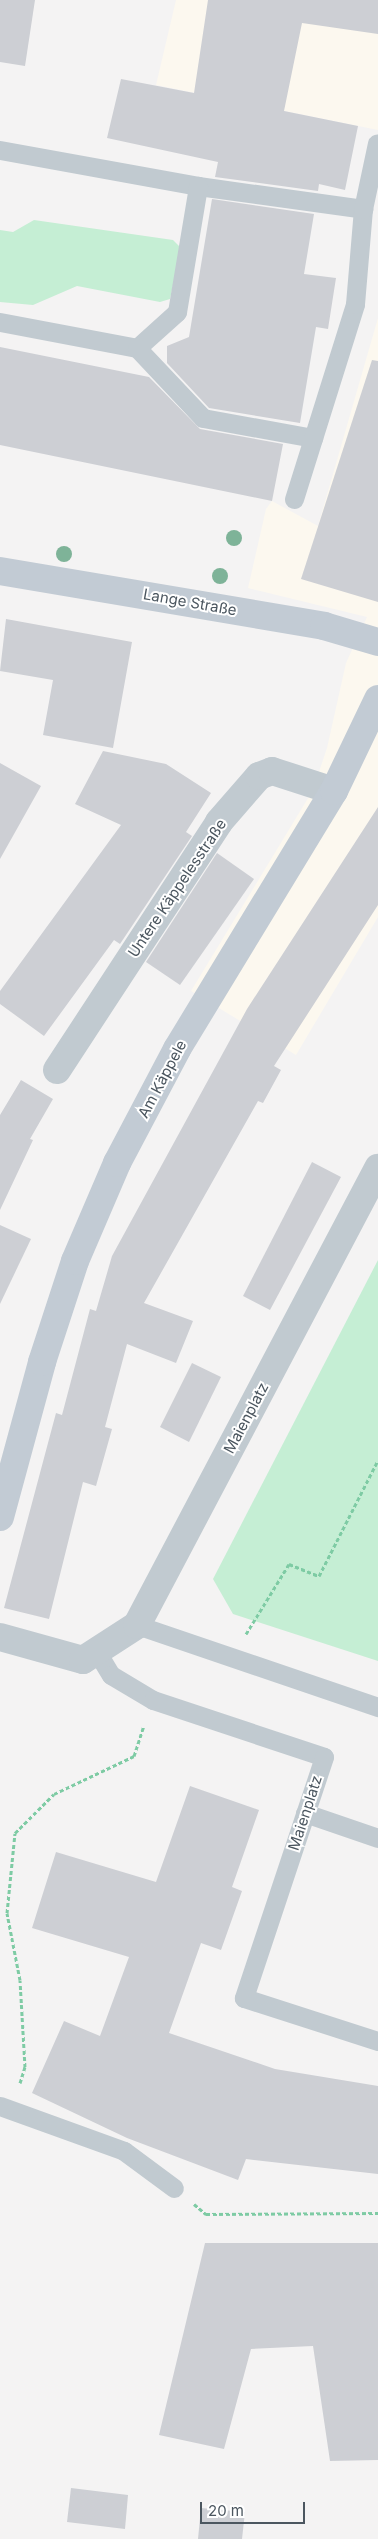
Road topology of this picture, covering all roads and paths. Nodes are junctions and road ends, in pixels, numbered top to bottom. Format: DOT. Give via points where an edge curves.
graph roads {
  1 [pos="377,144"];
  2 [pos="0,150"];
  3 [pos="198,186"];
  4 [pos="363,209"];
  5 [pos="0,322"];
  6 [pos="137,348"];
  7 [pos="313,438"];
  8 [pos="294,499"];
  9 [pos="0,571"];
  10 [pos="378,642"];
  11 [pos="378,699"];
  12 [pos="334,791"];
  13 [pos="56,1070"];
  14 [pos="378,1168"];
  15 [pos="378,1460"];
  16 [pos="4,1486"];
  17 [pos="0,1517"];
  18 [pos="137,1625"];
  19 [pos="0,1637"];
  20 [pos="98,1652"];
  21 [pos="233,1656"];
  22 [pos="153,1700"];
  23 [pos="378,1707"];
  24 [pos="305,1813"];
  25 [pos="378,1838"];
  26 [pos="378,2041"];
  27 [pos="5,2108"];
  28 [pos="174,2188"];
  29 [pos="378,2213"];
  1 -- 4 [label="lane"];
  2 -- 3 [label="lane"];
  3 -- 4 [label="lane"];
  3 -- 6 [label="lane" via="177,312"];
  4 -- 7 [label="lane" via="355,304"];
  5 -- 6 [label="lane"];
  6 -- 7 [label="lane" via="203,418"];
  7 -- 8 [label="lane"];
  9 -- 10 [label="street, Lange Straße" via="324,626"];
  11 -- 12 [label="street, Am Käppele"];
  12 -- 13 [label="street, Untere Käppelesstraße" via="272,771 254,780 219,822"];
  12 -- 16 [label="street, Am Käppele" via="176,1049 117,1163 75,1261"];
  14 -- 18 [label="street, Maienplatz"];
  15 -- 21 [label="path" via="319,1576 289,1564"];
  16 -- 17 [label="street, Am Käppele"];
  18 -- 20 [label="street, Maienplatz"];
  18 -- 21 [label="lane"];
  19 -- 20 [label="street, Maienplatz" via="83,1660"];
  20 -- 22 [label="lane, Maienplatz" via="111,1675"];
  21 -- 23 [label="lane"];
  22 -- 24 [label="lane, Maienplatz" via="324,1757"];
  22 -- 27 [label="path" via="134,1756 54,1794 15,1833 7,1913 20,1980 25,2067"];
  24 -- 25 [label="lane"];
  24 -- 26 [label="lane, Maienplatz" via="244,1998"];
  27 -- 28 [label="lane" via="124,2151"];
  28 -- 29 [label="path" via="206,2214"];
}
